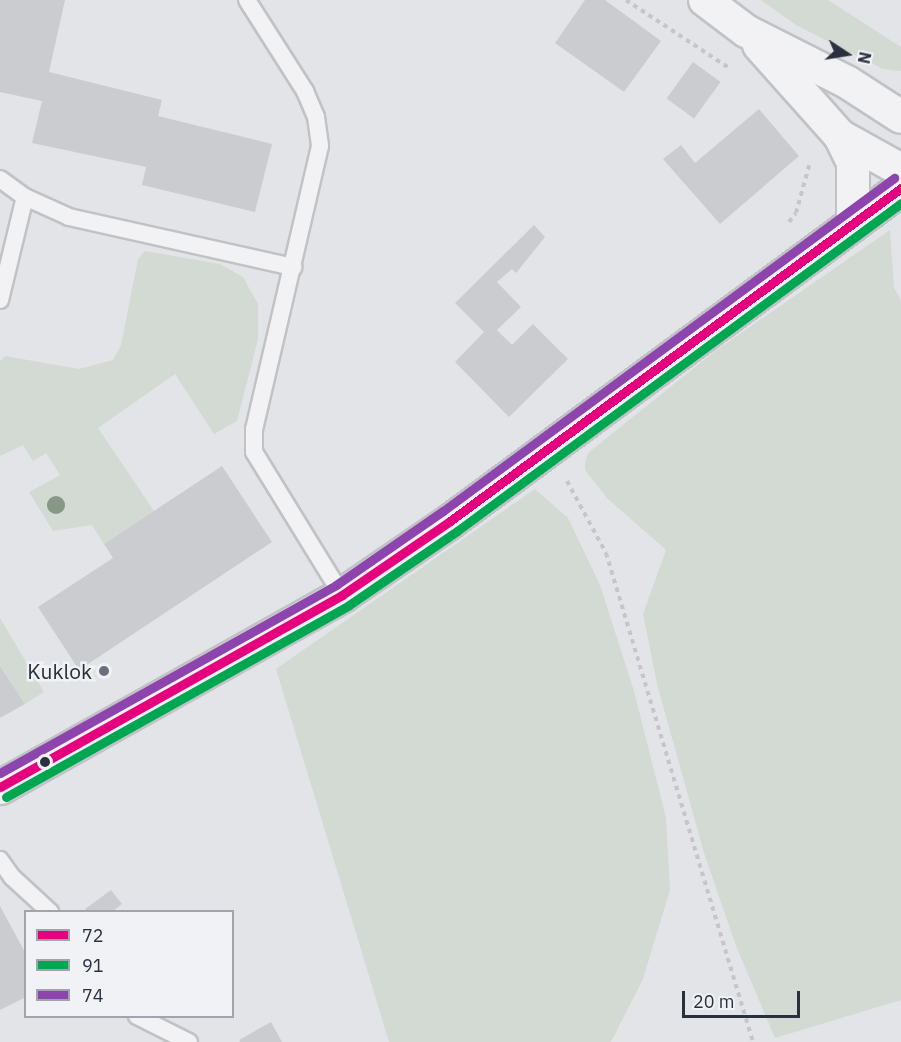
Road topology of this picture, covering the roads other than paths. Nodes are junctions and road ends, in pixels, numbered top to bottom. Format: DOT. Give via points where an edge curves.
graph roads {
  1 [pos="247,0"];
  2 [pos="705,0"];
  3 [pos="746,31"];
  4 [pos="899,113"];
  5 [pos="840,136"];
  6 [pos="901,170"];
  7 [pos="0,179"];
  8 [pos="901,188"];
  9 [pos="25,197"];
  10 [pos="853,220"];
  11 [pos="293,267"];
  12 [pos="0,300"];
  13 [pos="342,595"];
  14 [pos="0,787"];
  15 [pos="0,860"];
  16 [pos="48,910"];
  17 [pos="140,1018"];
  18 [pos="189,1042"];
  1 -- 11 [label="lane" via="305,90 316,117 320,146"];
  2 -- 3 [label="street"];
  3 -- 4 [label="street"];
  3 -- 5 [label="street"];
  5 -- 6 [label="street"];
  5 -- 10 [label="street" via="853,163"];
  7 -- 9 [label="lane"];
  8 -- 10 [label="street"];
  9 -- 11 [label="lane" via="69,217"];
  9 -- 12 [label="lane"];
  10 -- 13 [label="street" via="544,451"];
  11 -- 13 [label="lane" via="254,429 254,453"];
  13 -- 14 [label="street"];
  15 -- 16 [label="lane" via="12,878"];
  17 -- 18 [label="lane"];
}
